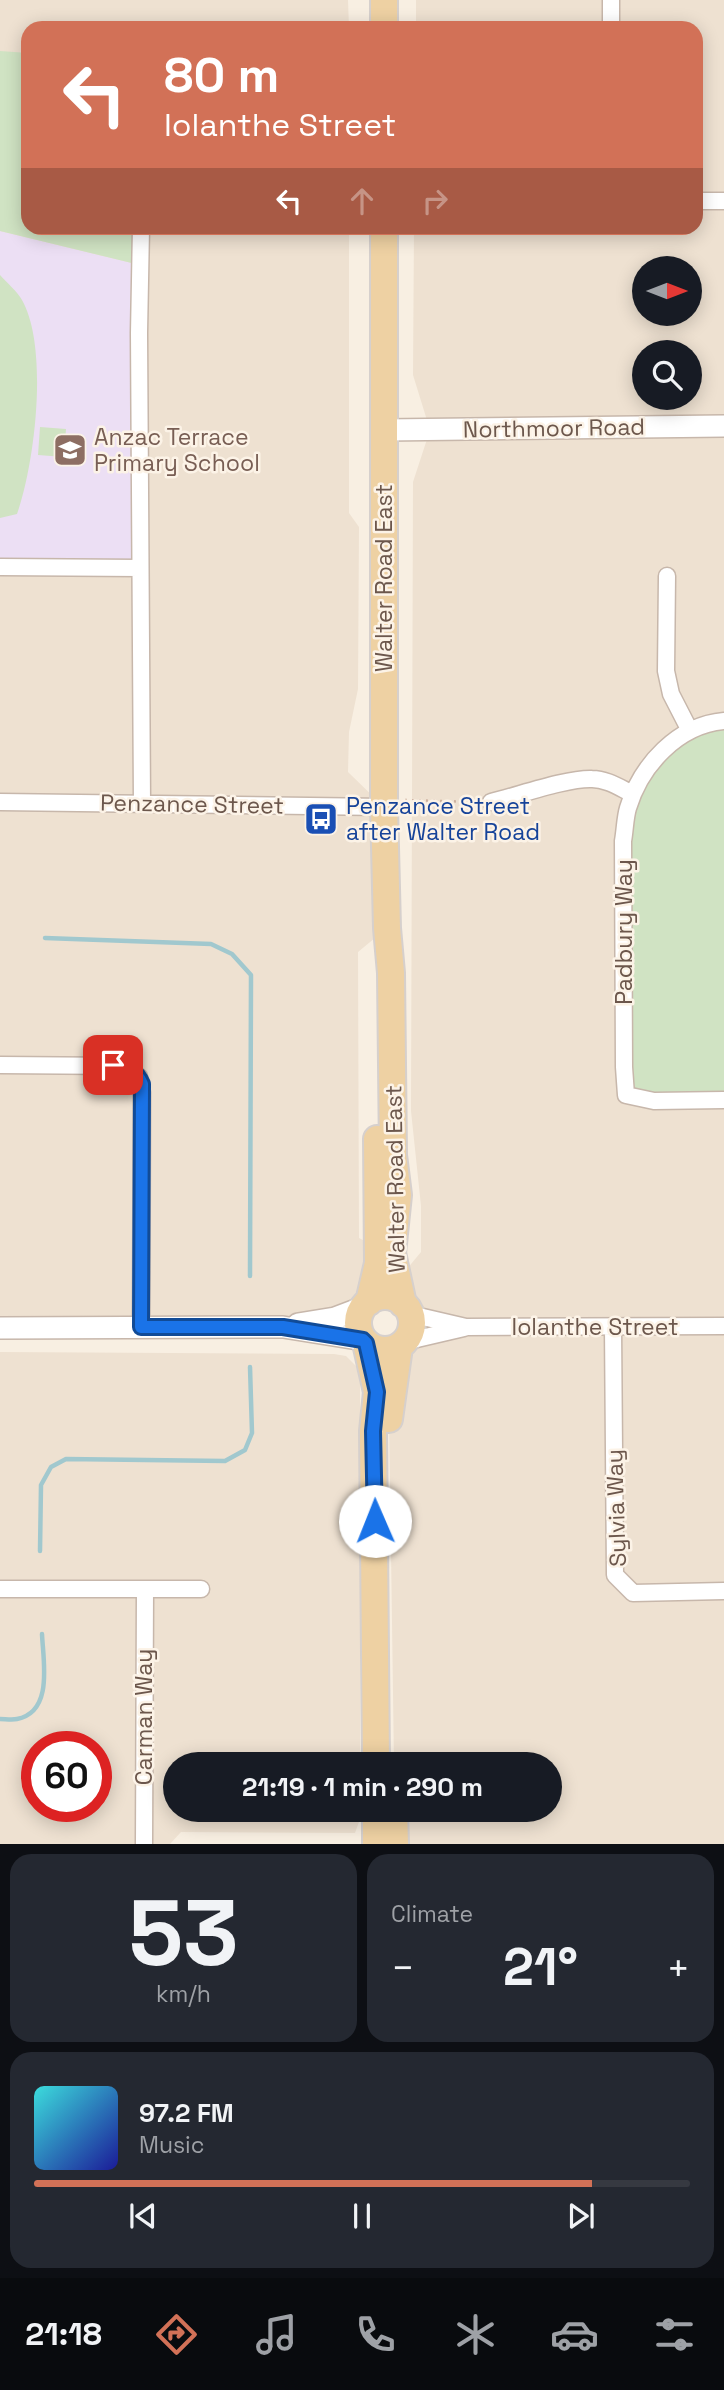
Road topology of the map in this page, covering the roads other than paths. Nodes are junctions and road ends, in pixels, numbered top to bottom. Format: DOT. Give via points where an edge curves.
graph roads {
  1 [pos="384,0"];
  2 [pos="611,0"];
  3 [pos="384,21"];
  4 [pos="611,21"];
  5 [pos="703,201"];
  6 [pos="724,201"];
  7 [pos="141,235"];
  8 [pos="384,235"];
  9 [pos="724,426"];
  10 [pos="385,430"];
  11 [pos="0,567"];
  12 [pos="140,568"];
  13 [pos="667,576"];
  14 [pos="724,721"];
  15 [pos="689,729"];
  16 [pos="633,794"];
  17 [pos="0,802"];
  18 [pos="491,802"];
  19 [pos="142,803"];
  20 [pos="395,804"];
  21 [pos="387,928"];
  22 [pos="0,1065"];
  23 [pos="724,1100"];
  24 [pos="367,1304"];
  25 [pos="406,1309"];
  26 [pos="613,1326"];
  27 [pos="724,1326"];
  28 [pos="141,1327"];
  29 [pos="283,1327"];
  30 [pos="466,1327"];
  31 [pos="0,1328"];
  32 [pos="365,1342"];
  33 [pos="401,1345"];
  34 [pos="0,1589"];
  35 [pos="145,1589"];
  36 [pos="201,1589"];
  37 [pos="724,1591"];
  38 [pos="376,1752"];
  39 [pos="394,1752"];
  40 [pos="376,1822"];
  41 [pos="394,1822"];
  42 [pos="144,1844"];
  43 [pos="376,1844"];
  44 [pos="395,1844"];
  1 -- 3 [label="main road"];
  2 -- 4 [label="street"];
  5 -- 6 [label="street"];
  7 -- 12 [label="street"];
  8 -- 10 [label="main road, Walter Road East"];
  9 -- 10 [label="street, Northmoor Road"];
  10 -- 20 [label="main road, Walter Road East"];
  11 -- 12 [label="street"];
  12 -- 19 [label="street"];
  13 -- 15 [label="street" via="666,671 671,694"];
  14 -- 15 [label="street, Padbury Way"];
  15 -- 16 [label="street, Padbury Way" via="659,756"];
  16 -- 18 [label="street" via="613,783 575,780"];
  16 -- 23 [label="street, Padbury Way" via="623,841 626,1094 654,1101"];
  17 -- 19 [label="street, Penzance Street"];
  19 -- 20 [label="street, Penzance Street"];
  20 -- 21 [label="main road, Walter Road East"];
  21 -- 24 [label="main road, Walter Road East" via="376,971 378,1263"];
  21 -- 25 [label="main road, Walter Road East" via="398,1195 392,1253"];
  22 -- 28 [label="street" via="124,1066 139,1077"];
  24 -- 25 [label="main road" via="387,1296"];
  24 -- 29 [label="street" via="335,1318"];
  24 -- 32 [label="main road" via="359,1322"];
  25 -- 30 [label="street, Iolanthe Street"];
  25 -- 33 [label="main road" via="412,1328"];
  26 -- 27 [label="street, Iolanthe Street"];
  26 -- 30 [label="street, Iolanthe Street"];
  26 -- 37 [label="street, Sylvia Way" via="615,1575 633,1593"];
  28 -- 29 [label="street"];
  28 -- 31 [label="street"];
  29 -- 32 [label="street"];
  30 -- 33 [label="street, Iolanthe Street"];
  32 -- 33 [label="main road" via="379,1349"];
  32 -- 38 [label="main road" via="377,1392 373,1431"];
  33 -- 39 [label="main road" via="389,1409"];
  34 -- 35 [label="street"];
  35 -- 36 [label="street"];
  35 -- 42 [label="street, Carman Way"];
  40 -- 43 [label="main road"];
  41 -- 44 [label="main road"];
}
